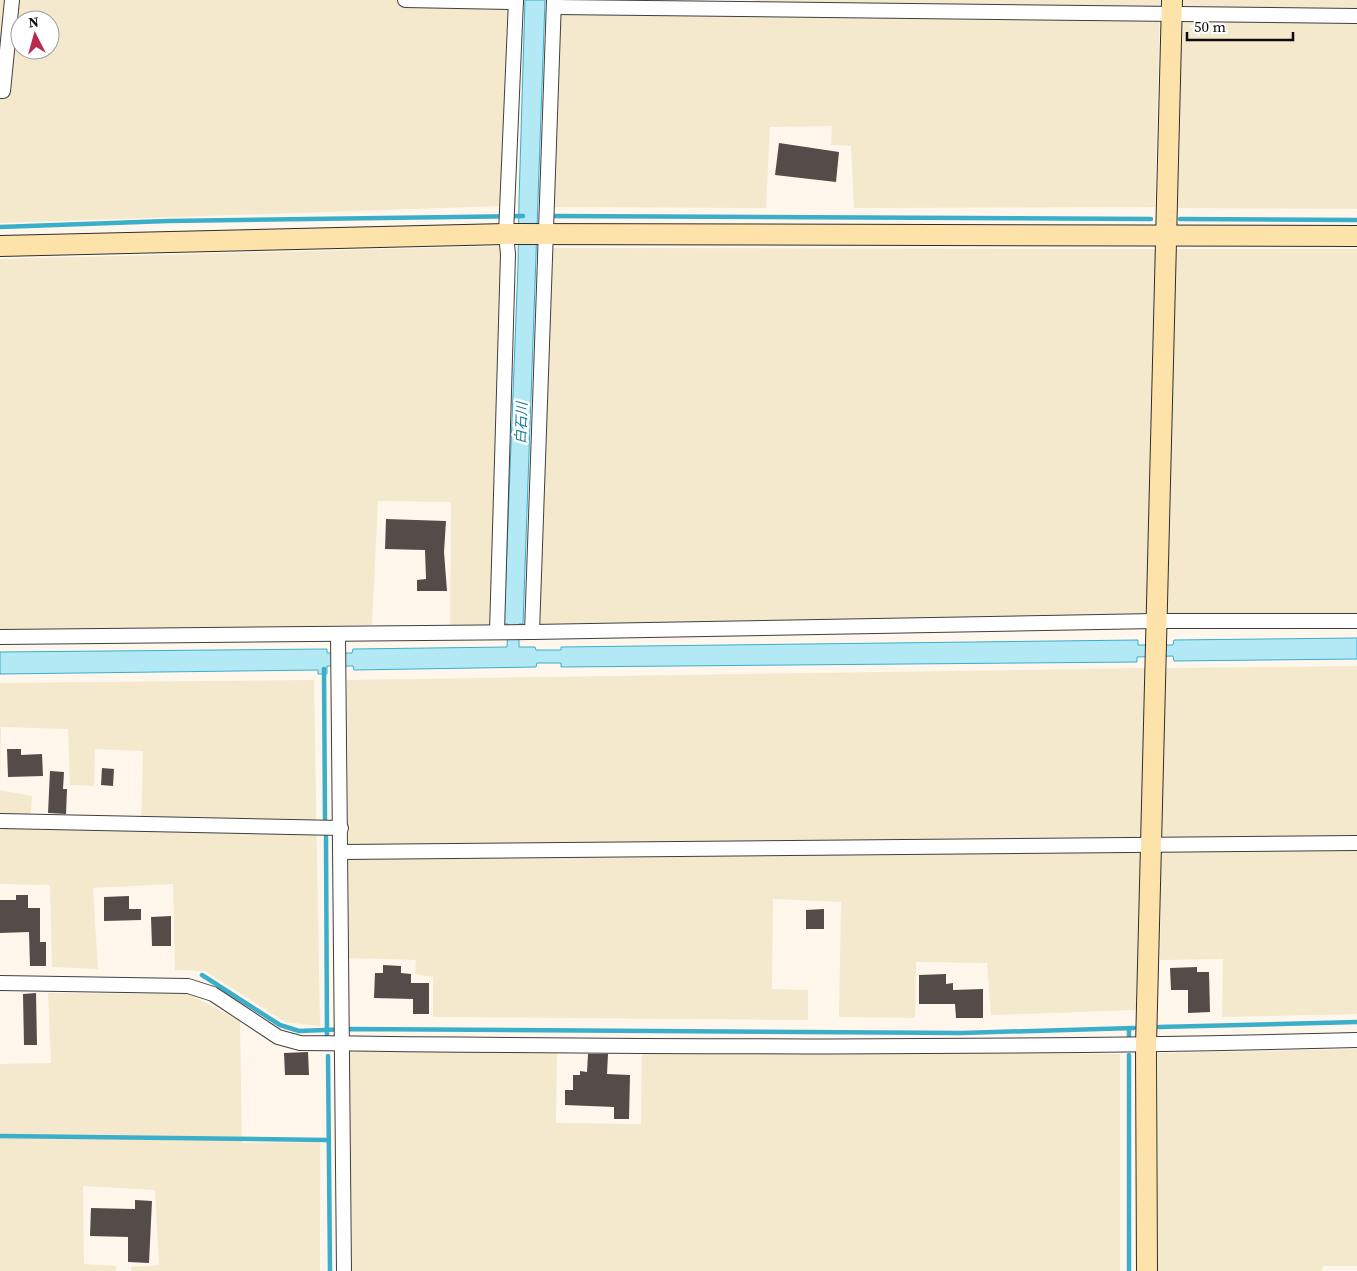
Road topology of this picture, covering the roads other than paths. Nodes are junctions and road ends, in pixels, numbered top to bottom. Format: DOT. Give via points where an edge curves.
graph roads {
  1 [pos="12,0"];
  2 [pos="405,0"];
  3 [pos="516,1"];
  4 [pos="554,3"];
  5 [pos="1172,7"];
  6 [pos="1357,16"];
  7 [pos="0,91"];
  8 [pos="508,225"];
  9 [pos="545,225"];
  10 [pos="1165,236"];
  11 [pos="1357,236"];
  12 [pos="0,246"];
  13 [pos="1357,621"];
  14 [pos="1156,630"];
  15 [pos="501,632"];
  16 [pos="528,632"];
  17 [pos="338,634"];
  18 [pos="0,637"];
  19 [pos="0,820"];
  20 [pos="341,828"];
  21 [pos="1357,842"];
  22 [pos="1151,845"];
  23 [pos="341,852"];
  24 [pos="0,983"];
  25 [pos="342,1034"];
  26 [pos="1357,1040"];
  27 [pos="1146,1046"];
  28 [pos="344,1271"];
  29 [pos="1147,1271"];
  1 -- 7 [label="street" via="4,91"];
  2 -- 3 [label="street"];
  3 -- 8 [label="street"];
  4 -- 5 [label="street"];
  4 -- 9 [label="street"];
  5 -- 6 [label="street"];
  5 -- 10 [label="street"];
  8 -- 9 [label="street"];
  8 -- 12 [label="street"];
  8 -- 15 [label="street"];
  9 -- 10 [label="street"];
  9 -- 16 [label="street"];
  10 -- 11 [label="street"];
  10 -- 14 [label="street"];
  13 -- 14 [label="street"];
  14 -- 16 [label="street"];
  14 -- 22 [label="street"];
  15 -- 16 [label="street"];
  15 -- 17 [label="street"];
  17 -- 18 [label="street"];
  17 -- 20 [label="street"];
  19 -- 20 [label="street"];
  20 -- 23 [label="street"];
  21 -- 22 [label="street"];
  22 -- 23 [label="street"];
  22 -- 27 [label="street"];
  23 -- 25 [label="street"];
  24 -- 25 [label="street" via="188,986 213,994 278,1036 300,1043"];
  25 -- 27 [label="street" via="952,1048"];
  25 -- 28 [label="street"];
  26 -- 27 [label="street"];
  27 -- 29 [label="street"];
}
